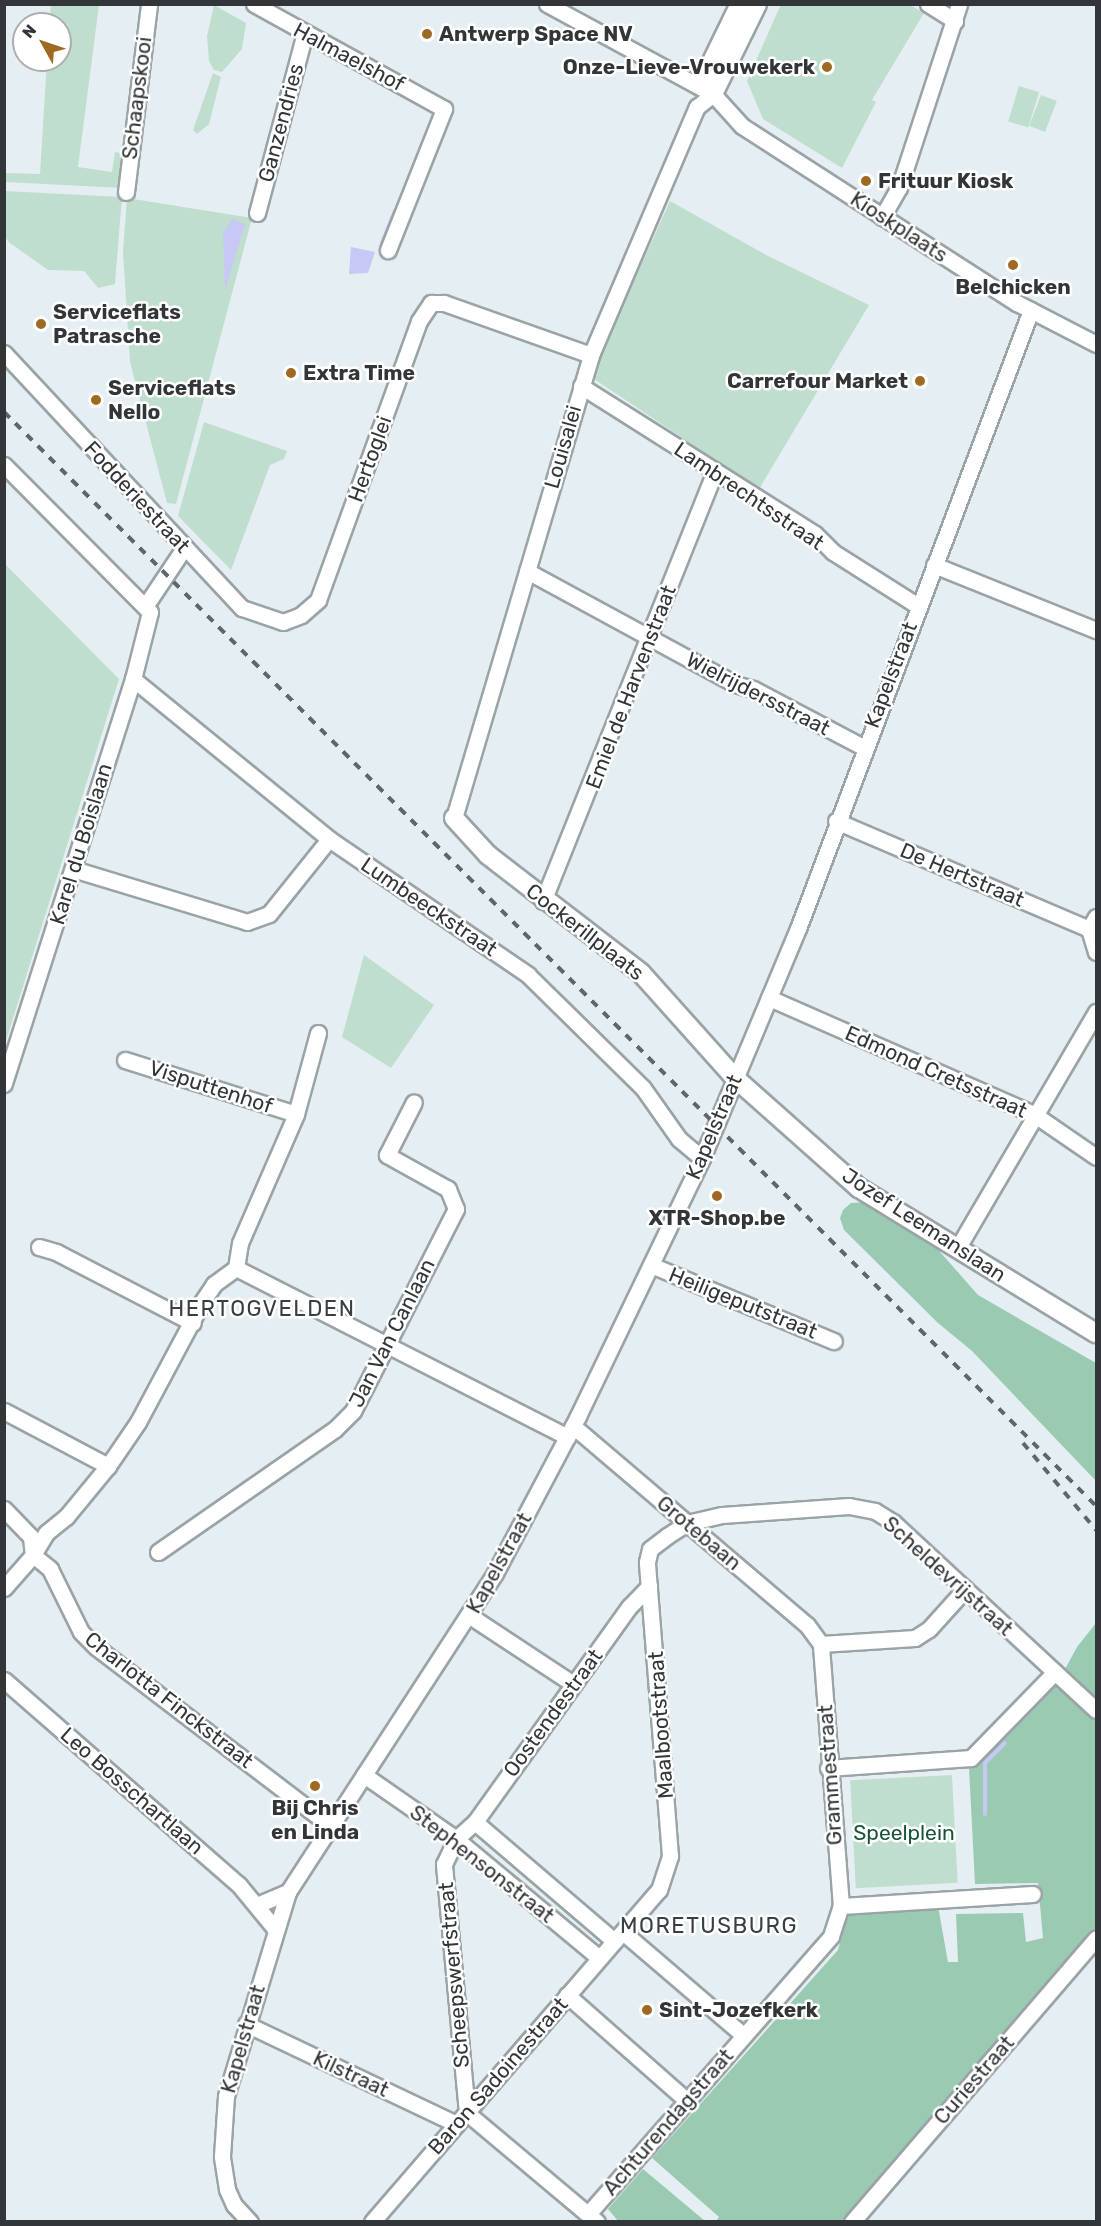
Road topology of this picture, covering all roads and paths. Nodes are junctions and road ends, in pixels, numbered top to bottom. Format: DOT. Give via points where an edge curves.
graph roads {
  1 [pos="149,4"];
  2 [pos="254,4"];
  3 [pos="547,4"];
  4 [pos="740,4"];
  5 [pos="757,4"];
  6 [pos="928,4"];
  7 [pos="959,4"];
  8 [pos="955,21"];
  9 [pos="305,33"];
  10 [pos="713,94"];
  11 [pos="126,192"];
  12 [pos="257,213"];
  13 [pos="882,217"];
  14 [pos="388,250"];
  15 [pos="1031,310"];
  16 [pos="1096,344"];
  17 [pos="4,354"];
  18 [pos="591,355"];
  19 [pos="581,386"];
  20 [pos="4,465"];
  21 [pos="715,471"];
  22 [pos="184,548"];
  23 [pos="934,565"];
  24 [pos="527,571"];
  25 [pos="146,605"];
  26 [pos="918,606"];
  27 [pos="283,621"];
  28 [pos="1096,630"];
  29 [pos="650,638"];
  30 [pos="133,679"];
  31 [pos="863,747"];
  32 [pos="454,818"];
  33 [pos="836,821"];
  34 [pos="329,839"];
  35 [pos="73,868"];
  36 [pos="543,901"];
  37 [pos="1093,923"];
  38 [pos="1096,952"];
  39 [pos="769,998"];
  40 [pos="1096,1012"];
  41 [pos="318,1033"];
  42 [pos="125,1059"];
  43 [pos="735,1078"];
  44 [pos="4,1084"];
  45 [pos="414,1102"];
  46 [pos="296,1114"];
  47 [pos="1035,1115"];
  48 [pos="1096,1157"];
  49 [pos="702,1158"];
  50 [pos="39,1247"];
  51 [pos="957,1250"];
  52 [pos="651,1265"];
  53 [pos="236,1268"];
  54 [pos="193,1323"];
  55 [pos="1096,1333"];
  56 [pos="834,1341"];
  57 [pos="387,1344"];
  58 [pos="4,1411"];
  59 [pos="570,1431"];
  60 [pos="108,1466"];
  61 [pos="4,1509"];
  62 [pos="687,1523"];
  63 [pos="158,1552"];
  64 [pos="33,1555"];
  65 [pos="650,1586"];
  66 [pos="4,1588"];
  67 [pos="965,1589"];
  68 [pos="470,1616"];
  69 [pos="821,1644"];
  70 [pos="1055,1672"];
  71 [pos="4,1680"];
  72 [pos="573,1684"];
  73 [pos="1096,1710"];
  74 [pos="828,1768"];
  75 [pos="364,1774"];
  76 [pos="475,1822"];
  77 [pos="330,1825"];
  78 [pos="456,1839"];
  79 [pos="288,1892"];
  80 [pos="1033,1894"];
  81 [pos="257,1905"];
  82 [pos="841,1906"];
  83 [pos="276,1930"];
  84 [pos="619,1936"];
  85 [pos="1096,1938"];
  86 [pos="598,1957"];
  87 [pos="567,1995"];
  88 [pos="246,2024"];
  89 [pos="743,2035"];
  90 [pos="686,2100"];
  91 [pos="462,2118"];
  92 [pos="592,2218"];
  93 [pos="247,2219"];
  94 [pos="372,2222"];
  95 [pos="852,2222"];
  1 -- 11 [label="street, Schaapskooi"];
  2 -- 9 [label="street, Halmaelshof"];
  3 -- 10 [label="street, Kioskplaats"];
  4 -- 10 [label="street" via="705,76 706,86"];
  5 -- 10 [label="street"];
  6 -- 8 [label="street"];
  7 -- 8 [label="street"];
  8 -- 13 [label="street" via="899,188"];
  9 -- 12 [label="street, Ganzendries"];
  9 -- 14 [label="street, Halmaelshof" via="444,109"];
  10 -- 13 [label="street, Kioskplaats" via="742,126"];
  10 -- 18 [label="street, Louisalei" via="697,107"];
  13 -- 15 [label="street, Kioskplaats"];
  15 -- 16 [label="street, Kioskplaats"];
  15 -- 23 [label="street, Kapelstraat"];
  17 -- 22 [label="street, Fodderiestraat"];
  18 -- 19 [label="street, Louisalei"];
  18 -- 27 [label="street, Hertoglei" via="444,303 431,303 419,321 318,600 301,615"];
  19 -- 21 [label="street, Lambrechtsstraat"];
  19 -- 24 [label="street, Louisalei"];
  20 -- 25 [label="street"];
  21 -- 26 [label="street, Lambrechtsstraat"];
  21 -- 29 [label="street, Emiel de Harvenstraat"];
  22 -- 25 [label="street"];
  22 -- 27 [label="street, Fodderiestraat" via="242,608"];
  23 -- 26 [label="street, Kapelstraat"];
  23 -- 28 [label="street"];
  24 -- 29 [label="street, Wielrijdersstraat"];
  24 -- 32 [label="street, Louisalei"];
  25 -- 30 [label="street, Karel du Boislaan" via="150,620"];
  26 -- 31 [label="street, Kapelstraat"];
  29 -- 31 [label="street, Wielrijdersstraat"];
  29 -- 36 [label="street, Emiel de Harvenstraat"];
  30 -- 34 [label="street, Lumbeeckstraat"];
  30 -- 35 [label="street, Karel du Boislaan"];
  31 -- 33 [label="street, Kapelstraat"];
  32 -- 36 [label="street, Cockerillplaats" via="488,855"];
  33 -- 37 [label="street, De Hertstraat"];
  33 -- 39 [label="street, Kapelstraat"];
  34 -- 35 [label="street" via="269,914 246,922"];
  34 -- 49 [label="street, Lumbeeckstraat" via="528,975 643,1088 679,1139"];
  35 -- 44 [label="street, Karel du Boislaan"];
  36 -- 43 [label="street, Cockerillplaats" via="641,973"];
  37 -- 38 [label="street"];
  39 -- 43 [label="street, Kapelstraat"];
  39 -- 47 [label="street, Edmond Cretsstraat"];
  40 -- 47 [label="street"];
  41 -- 46 [label="street"];
  42 -- 46 [label="street, Visputtenhof"];
  43 -- 49 [label="street, Kapelstraat"];
  43 -- 51 [label="street, Jozef Leemanslaan" via="859,1188"];
  45 -- 57 [label="street, Jan Van Canlaan" via="387,1155 448,1189 456,1209"];
  46 -- 53 [label="street" via="240,1243"];
  47 -- 48 [label="street, Edmond Cretsstraat"];
  47 -- 51 [label="street"];
  49 -- 52 [label="street, Kapelstraat"];
  50 -- 54 [label="street" via="56,1252"];
  51 -- 55 [label="street, Jozef Leemanslaan"];
  52 -- 56 [label="street, Heiligeputstraat"];
  52 -- 59 [label="street, Kapelstraat"];
  53 -- 54 [label="street" via="214,1284"];
  53 -- 57 [label="street, Grotebaan"];
  54 -- 60 [label="street" via="138,1422"];
  57 -- 59 [label="street, Grotebaan"];
  57 -- 63 [label="street, Jan Van Canlaan" via="353,1411 338,1426"];
  58 -- 60 [label="street"];
  59 -- 62 [label="street, Grotebaan"];
  59 -- 68 [label="street, Kapelstraat"];
  60 -- 64 [label="street" via="66,1517 46,1533"];
  61 -- 64 [label="street" via="31,1537"];
  62 -- 65 [label="street, Maalbootstraat" via="650,1549"];
  62 -- 67 [label="street, Scheldevrijstraat" via="733,1514 830,1507 868,1509 894,1523"];
  62 -- 69 [label="street, Grotebaan" via="807,1625"];
  64 -- 66 [label="street"];
  64 -- 77 [label="street, Charlotta Finckstraat" via="50,1569 81,1632 96,1647"];
  65 -- 72 [label="street, Oostendestraat" via="629,1607"];
  65 -- 84 [label="street, Maalbootstraat" via="670,1856 659,1890"];
  67 -- 69 [label="street" via="929,1629 915,1638"];
  67 -- 70 [label="street, Scheldevrijstraat"];
  68 -- 72 [label="street"];
  68 -- 75 [label="street, Kapelstraat"];
  69 -- 74 [label="street, Grammestraat"];
  70 -- 73 [label="street, Scheldevrijstraat"];
  70 -- 74 [label="street" via="971,1758"];
  71 -- 81 [label="street, Leo Bosschartlaan"];
  72 -- 76 [label="street, Oostendestraat"];
  74 -- 82 [label="street, Grammestraat"];
  75 -- 77 [label="street, Kapelstraat"];
  75 -- 78 [label="street, Stephensonstraat"];
  76 -- 78 [label="street, Oostendestraat"];
  76 -- 84 [label="street, Stephensonstraat"];
  77 -- 79 [label="street, Kapelstraat"];
  78 -- 86 [label="street, Stephensonstraat"];
  78 -- 91 [label="street, Scheepswerfstraat" via="444,1864"];
  79 -- 81 [label="street"];
  79 -- 83 [label="street, Kapelstraat"];
  80 -- 82 [label="street"];
  81 -- 83 [label="street"];
  82 -- 89 [label="street, Achturendagstraat" via="831,1936"];
  83 -- 88 [label="street, Kapelstraat"];
  84 -- 86 [label="street, Baron Sadoinestraat"];
  84 -- 89 [label="street, Stephensonstraat"];
  85 -- 95 [label="street, Curiestraat"];
  86 -- 87 [label="street, Baron Sadoinestraat"];
  87 -- 90 [label="street"];
  87 -- 91 [label="street, Baron Sadoinestraat"];
  88 -- 91 [label="street, Kilstraat"];
  88 -- 93 [label="street, Kapelstraat" via="225,2096 222,2156 227,2189"];
  89 -- 90 [label="street, Achturendagstraat"];
  90 -- 92 [label="street, Achturendagstraat"];
  91 -- 92 [label="street, Kilstraat"];
  91 -- 94 [label="street, Baron Sadoinestraat"];
}
